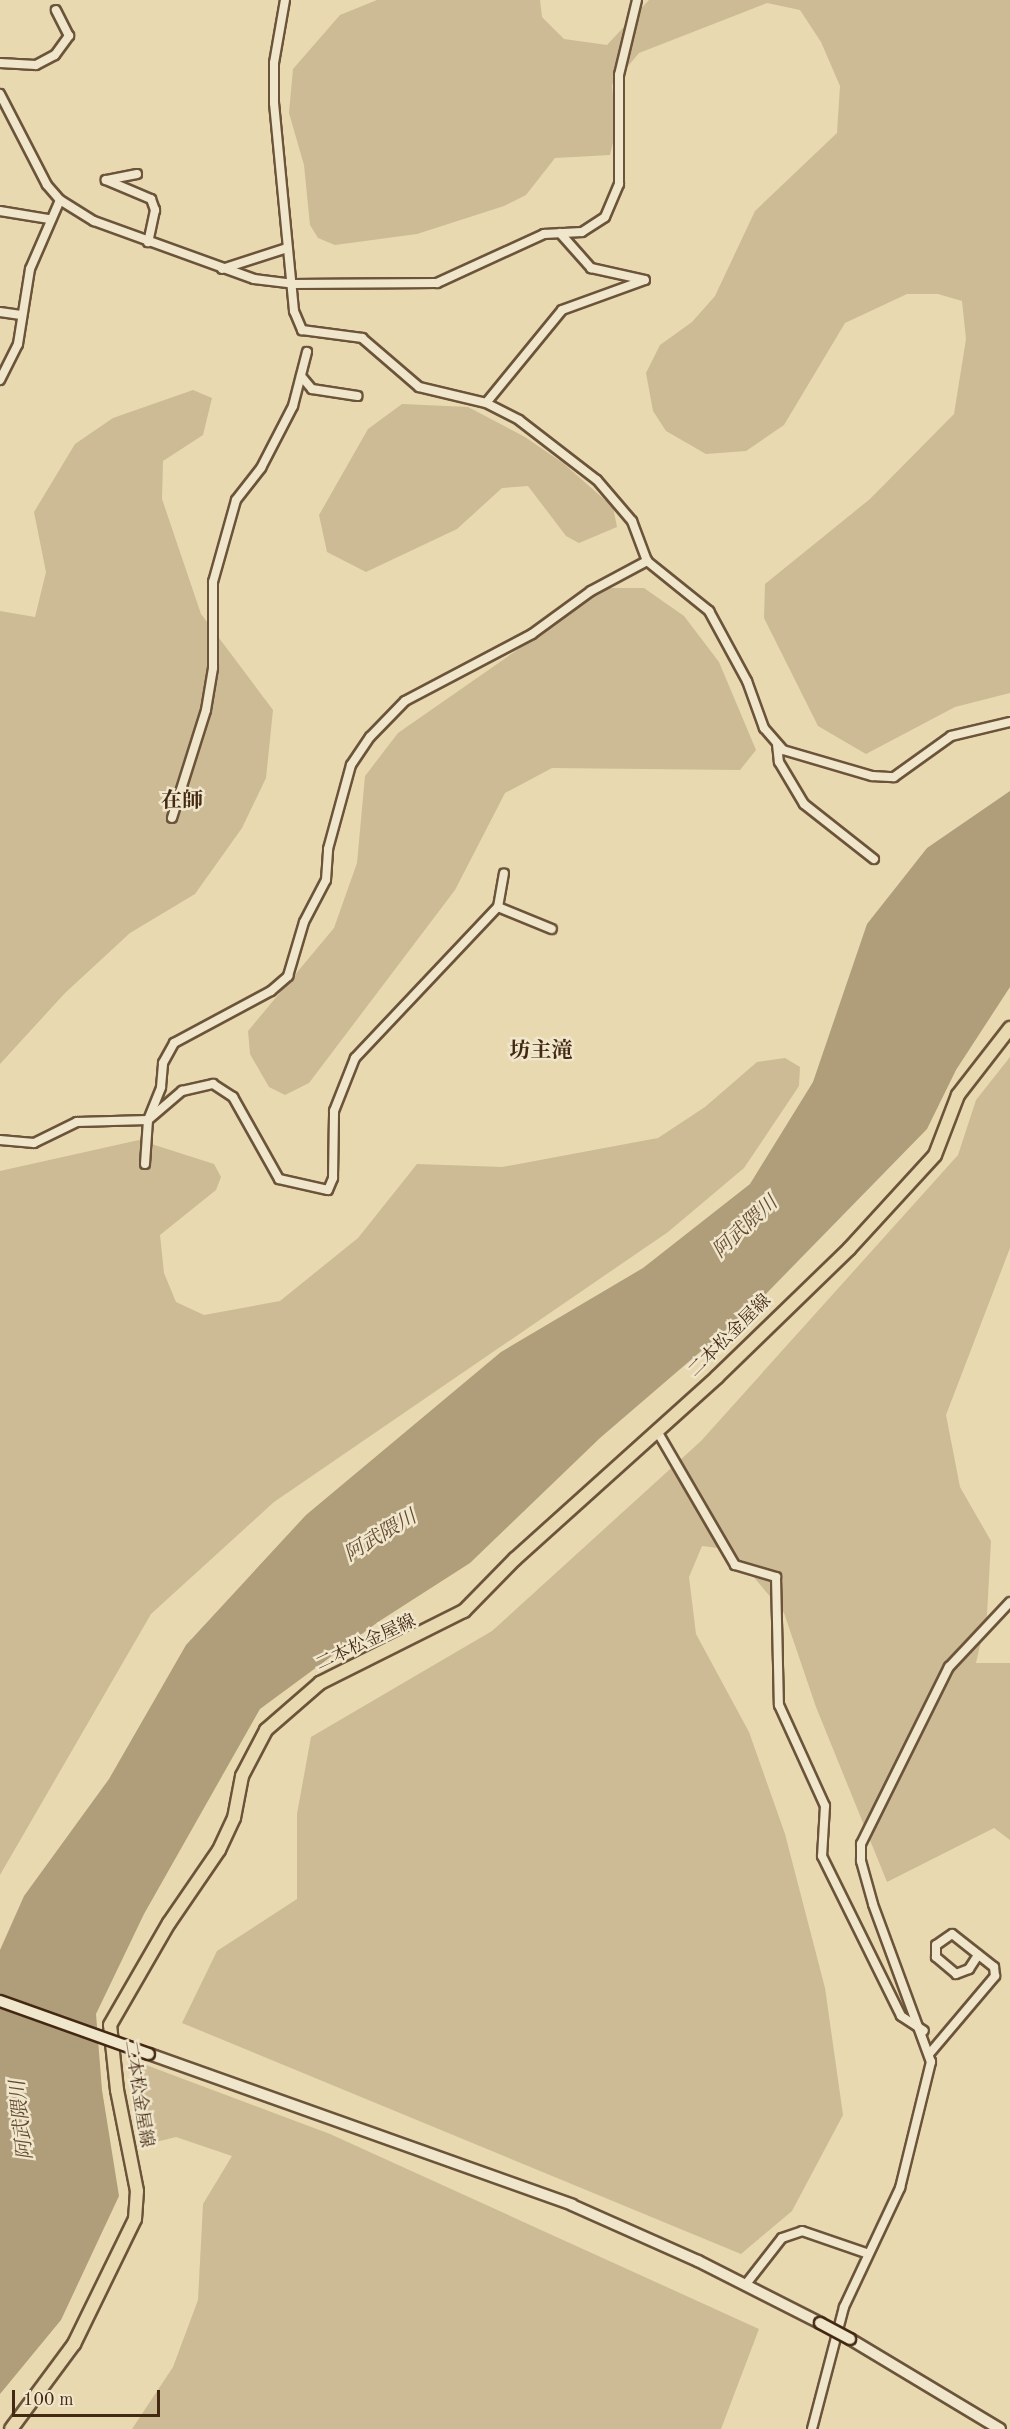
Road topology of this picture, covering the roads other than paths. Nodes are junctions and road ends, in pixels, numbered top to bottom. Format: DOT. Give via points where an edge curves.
graph roads {
  1 [pos="285,0"];
  2 [pos="637,0"];
  3 [pos="56,10"];
  4 [pos="0,63"];
  5 [pos="0,94"];
  6 [pos="137,174"];
  7 [pos="60,200"];
  8 [pos="0,212"];
  9 [pos="49,219"];
  10 [pos="560,233"];
  11 [pos="148,242"];
  12 [pos="287,248"];
  13 [pos="220,269"];
  14 [pos="292,284"];
  15 [pos="0,312"];
  16 [pos="21,315"];
  17 [pos="307,352"];
  18 [pos="3,369"];
  19 [pos="301,376"];
  20 [pos="0,380"];
  21 [pos="357,396"];
  22 [pos="486,403"];
  23 [pos="647,561"];
  24 [pos="1010,722"];
  25 [pos="777,744"];
  26 [pos="172,818"];
  27 [pos="874,859"];
  28 [pos="504,874"];
  29 [pos="498,907"];
  30 [pos="552,929"];
  31 [pos="1008,1034"];
  32 [pos="148,1120"];
  33 [pos="0,1140"];
  34 [pos="145,1164"];
  35 [pos="657,1431"];
  36 [pos="1010,1602"];
  37 [pos="978,1955"];
  38 [pos="0,2001"];
  39 [pos="924,2031"];
  40 [pos="930,2053"];
  41 [pos="866,2253"];
  42 [pos="746,2284"];
  43 [pos="11,2429"];
  44 [pos="813,2429"];
  45 [pos="1000,2429"];
  1 -- 12 [label="street" via="274,83"];
  2 -- 10 [label="street" via="618,75 620,169 615,197 605,217 592,227"];
  3 -- 4 [label="street" via="69,36 55,54 36,65"];
  5 -- 7 [label="street"];
  6 -- 11 [label="street" via="106,180 151,199 155,210"];
  7 -- 9 [label="street"];
  7 -- 11 [label="street" via="94,221"];
  8 -- 9 [label="street"];
  9 -- 16 [label="street" via="30,269"];
  10 -- 14 [label="street" via="544,234 437,283"];
  10 -- 22 [label="street" via="591,268 645,280 562,310"];
  11 -- 13 [label="street"];
  12 -- 13 [label="street"];
  12 -- 14 [label="street"];
  13 -- 14 [label="street"];
  14 -- 22 [label="street" via="296,321 302,330 362,338 420,387"];
  15 -- 16 [label="street"];
  16 -- 18 [label="street" via="18,344"];
  17 -- 19 [label="street"];
  18 -- 20 [label="street"];
  19 -- 21 [label="street" via="312,389"];
  19 -- 26 [label="street" via="293,405 261,468 236,500 228,542 213,582 213,668 206,710"];
  22 -- 23 [label="street" via="519,420 597,480 632,521"];
  23 -- 25 [label="street" via="709,611"];
  23 -- 32 [label="street" via="591,591 532,634 405,701 370,736 351,765 328,849 326,880 304,922 288,976 271,991 174,1043 163,1063 161,1087"];
  24 -- 25 [label="street" via="951,736 894,777 832,765"];
  25 -- 27 [label="street" via="779,762 809,810"];
  28 -- 29 [label="street"];
  29 -- 30 [label="street"];
  29 -- 32 [label="street" via="358,1053 334,1111 333,1178 328,1190 279,1179 225,1088 213,1084 182,1091"];
  31 -- 35 [label="main road, 二本松金屋線" via="958,1095 934,1155 849,1249"];
  32 -- 33 [label="street" via="77,1122 34,1143"];
  32 -- 34 [label="street"];
  35 -- 39 [label="street" via="735,1565 776,1577 779,1705 825,1806 822,1856 901,2016"];
  35 -- 43 [label="main road, 二本松金屋線" via="464,1611 434,1630 320,1683 266,1730 242,1776 234,1818 219,1850 110,2025 137,2191 135,2219 74,2344"];
  36 -- 39 [label="street" via="949,1667 861,1844 861,1861 873,1904"];
  37 -- 37 [label="street" via="952,1934 946,1935 935,1953 956,1974 969,1969"];
  37 -- 40 [label="street" via="994,1967 995,1976"];
  38 -- 42 [label="street, bridge" via="572,2205"];
  39 -- 40 [label="street"];
  40 -- 41 [label="street" via="929,2081 900,2188"];
  41 -- 42 [label="street" via="802,2231 782,2238"];
  41 -- 44 [label="street" via="844,2307"];
  42 -- 45 [label="street, bridge" via="850,2339"];
}
